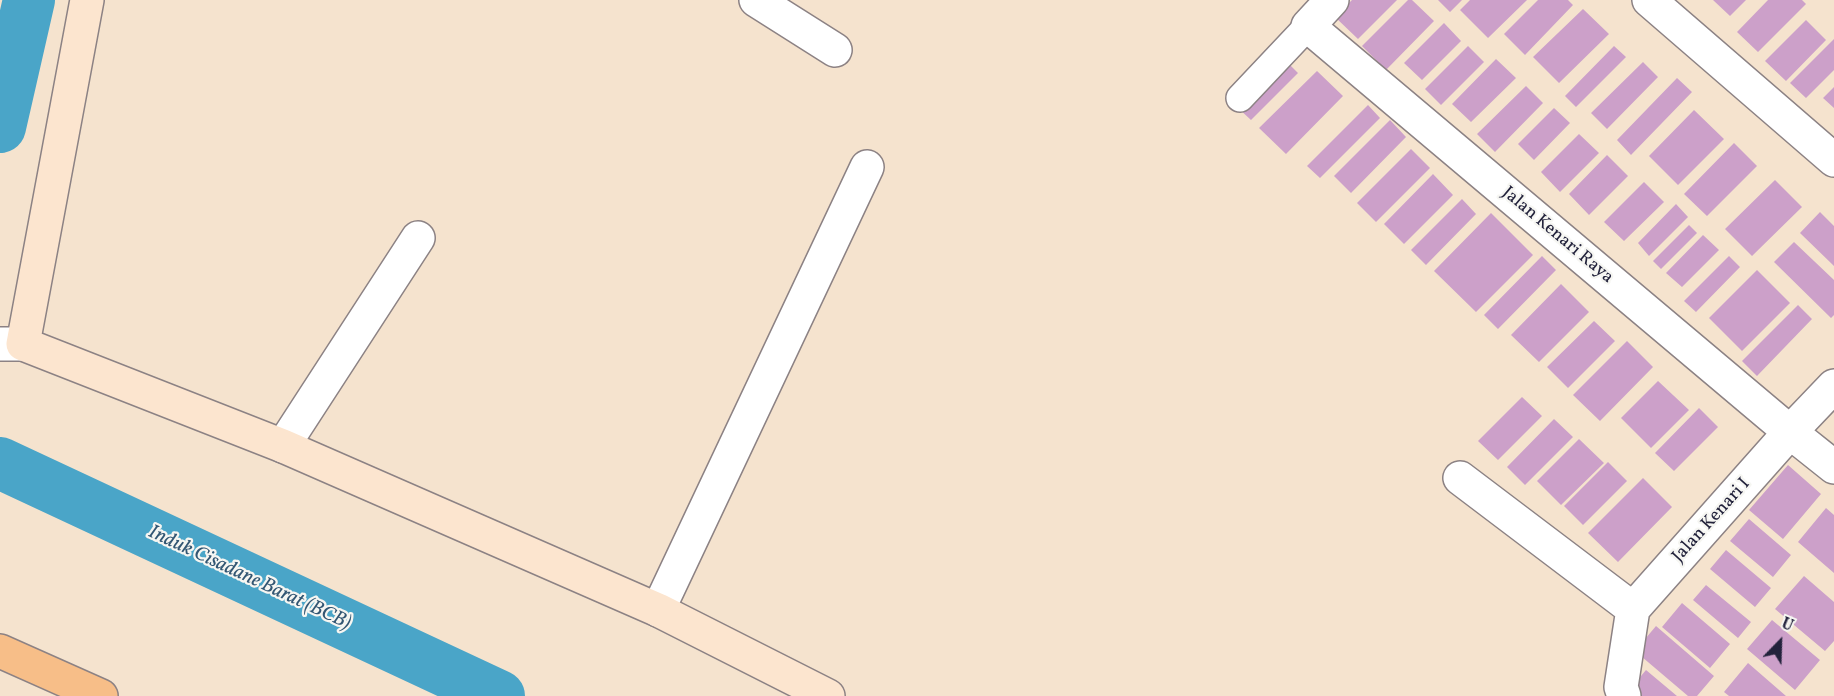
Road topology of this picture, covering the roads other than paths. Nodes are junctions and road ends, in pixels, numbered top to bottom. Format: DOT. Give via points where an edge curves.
graph roads {
  1 [pos="87,0"];
  2 [pos="756,0"];
  3 [pos="1332,0"];
  4 [pos="1649,0"];
  5 [pos="1308,26"];
  6 [pos="835,50"];
  7 [pos="1240,98"];
  8 [pos="1834,160"];
  9 [pos="867,167"];
  10 [pos="418,238"];
  11 [pos="11,344"];
  12 [pos="1834,386"];
  13 [pos="1790,432"];
  14 [pos="283,446"];
  15 [pos="1834,467"];
  16 [pos="1460,478"];
  17 [pos="1633,609"];
  18 [pos="658,610"];
  19 [pos="0,651"];
  20 [pos="101,696"];
  21 [pos="828,696"];
  22 [pos="1624,696"];
  1 -- 11 [label="street"];
  2 -- 6 [label="street"];
  3 -- 5 [label="street"];
  4 -- 8 [label="street"];
  5 -- 7 [label="lane"];
  5 -- 13 [label="street, Jalan Kenari Raya"];
  9 -- 18 [label="street"];
  10 -- 14 [label="street"];
  11 -- 14 [label="street"];
  12 -- 13 [label="street, Jalan Kenari I"];
  13 -- 15 [label="street, Jalan Kenari Raya"];
  13 -- 17 [label="street, Jalan Kenari I"];
  14 -- 18 [label="street"];
  16 -- 17 [label="street"];
  17 -- 22 [label="street" via="1621,687"];
  18 -- 21 [label="street"];
  19 -- 20 [label="main road"];
}
